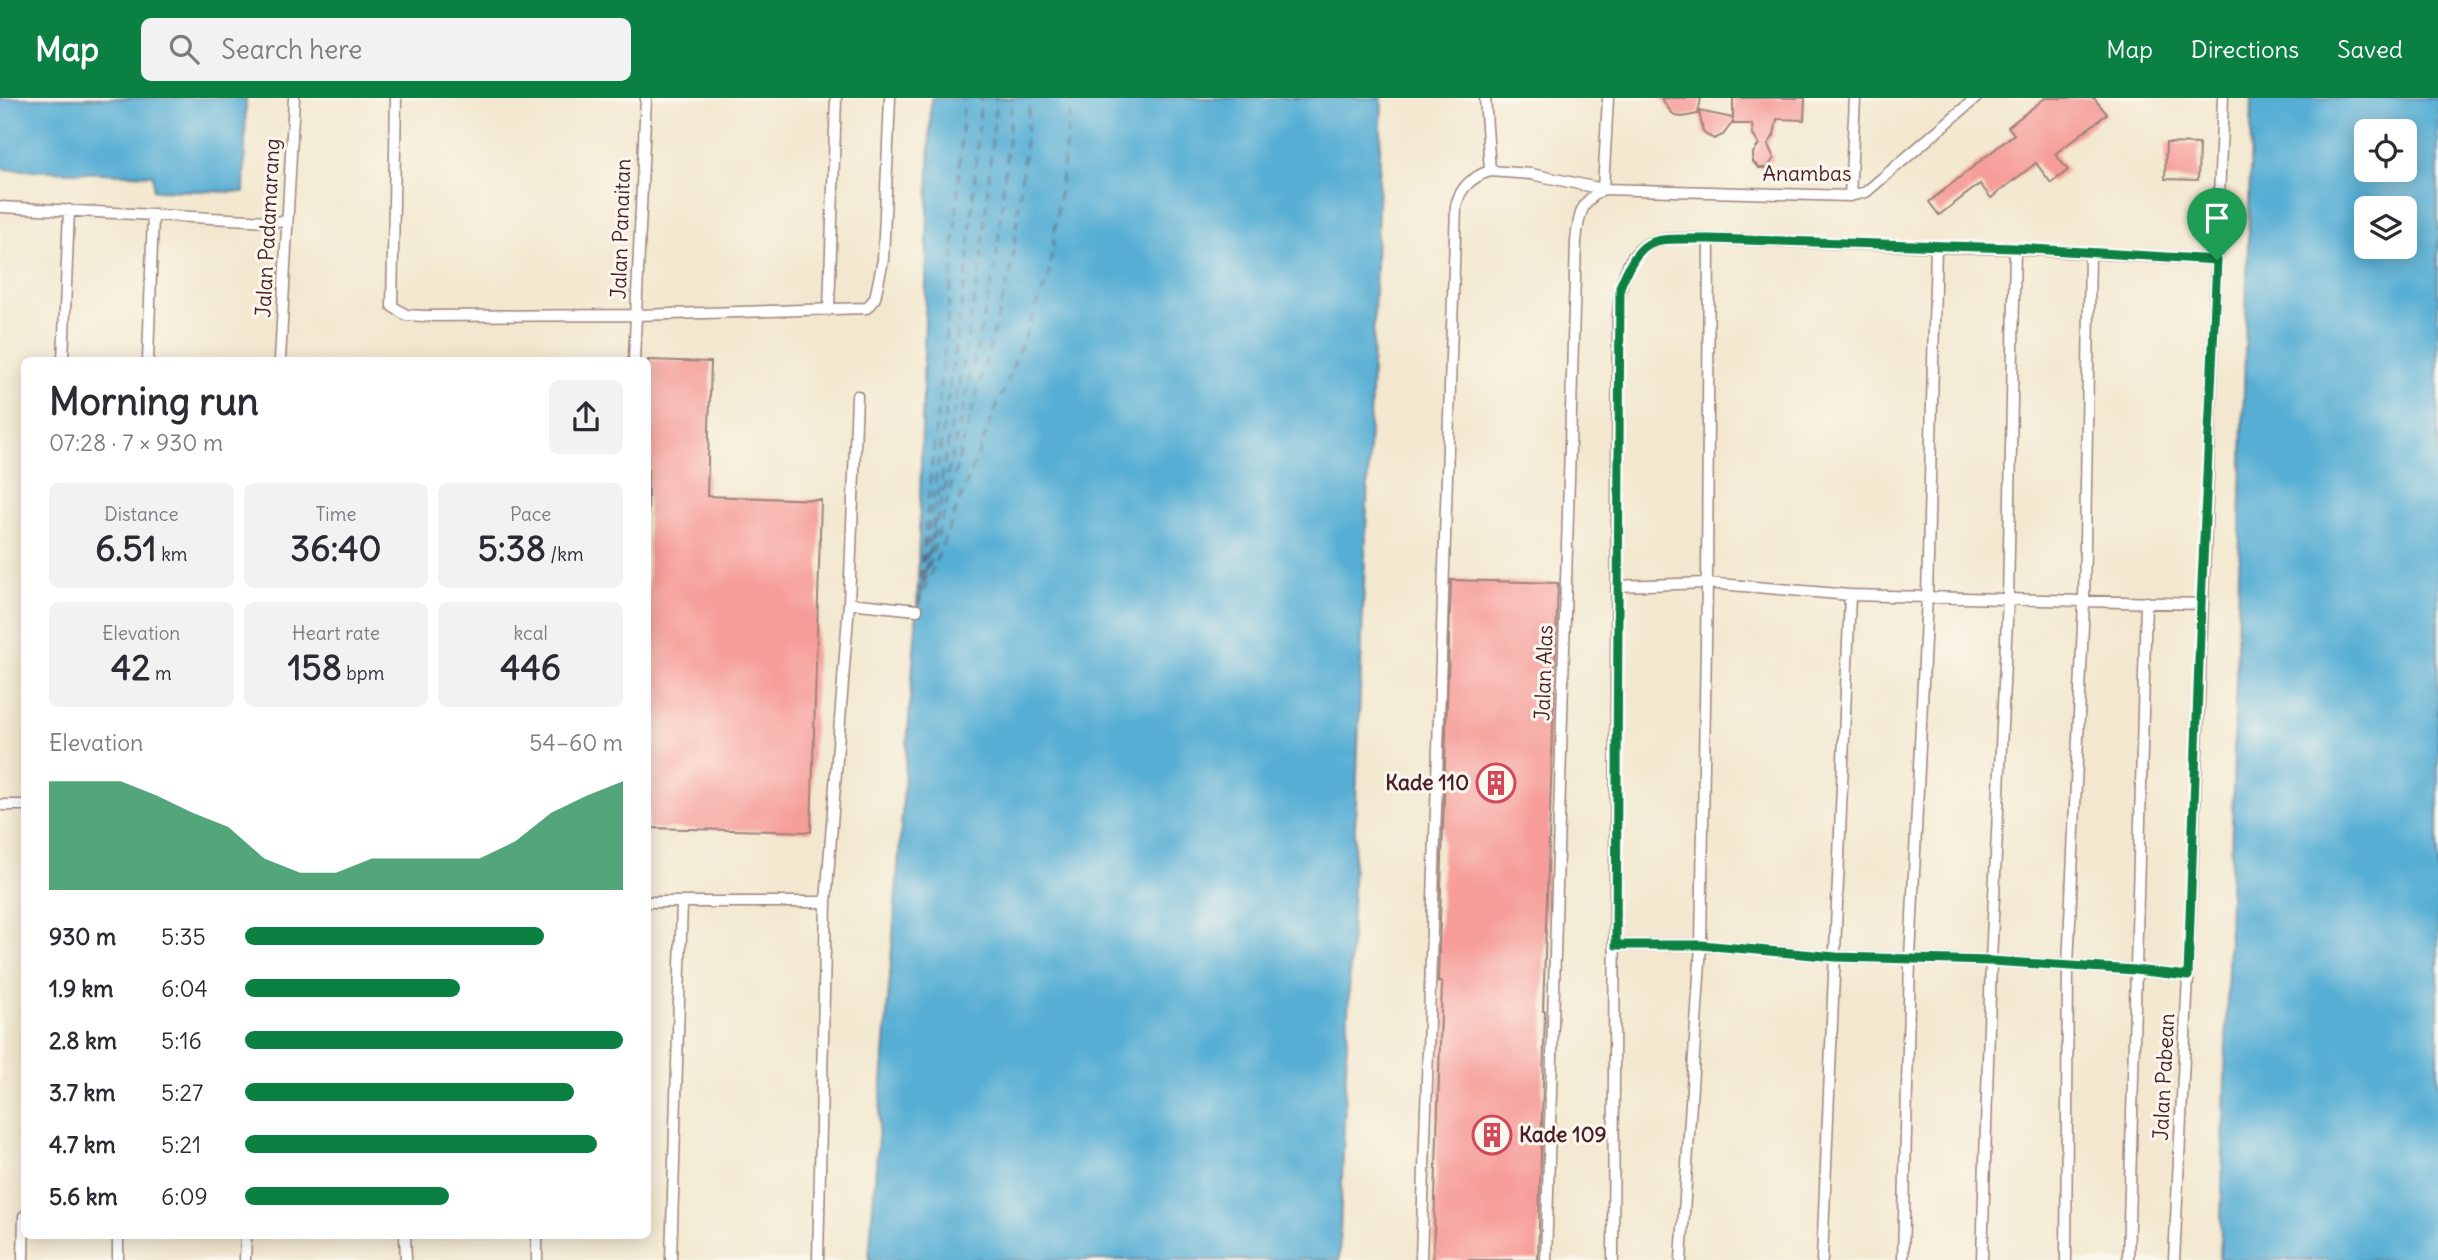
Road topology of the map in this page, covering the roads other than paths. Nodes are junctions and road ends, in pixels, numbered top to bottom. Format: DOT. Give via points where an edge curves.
graph roads {
  1 [pos="294,98"];
  2 [pos="396,98"];
  3 [pos="646,98"];
  4 [pos="836,98"];
  5 [pos="890,98"];
  6 [pos="1485,98"];
  7 [pos="1608,98"];
  8 [pos="1855,98"];
  9 [pos="1976,98"];
  10 [pos="2223,98"];
  11 [pos="1490,171"];
  12 [pos="1603,188"];
  13 [pos="1850,196"];
  14 [pos="0,207"];
  15 [pos="69,209"];
  16 [pos="153,214"];
  17 [pos="287,222"];
  18 [pos="1709,239"];
  19 [pos="1936,247"];
  20 [pos="2015,248"];
  21 [pos="2090,253"];
  22 [pos="2217,260"];
  23 [pos="828,310"];
  24 [pos="637,315"];
  25 [pos="62,357"];
  26 [pos="148,357"];
  27 [pos="280,357"];
  28 [pos="634,357"];
  29 [pos="857,396"];
  30 [pos="1707,583"];
  31 [pos="1617,586"];
  32 [pos="1850,595"];
  33 [pos="1927,596"];
  34 [pos="2008,598"];
  35 [pos="2084,602"];
  36 [pos="2146,602"];
  37 [pos="849,603"];
  38 [pos="2201,604"];
  39 [pos="917,610"];
  40 [pos="21,805"];
  41 [pos="0,806"];
  42 [pos="651,902"];
  43 [pos="682,902"];
  44 [pos="826,902"];
  45 [pos="1616,945"];
  46 [pos="1701,945"];
  47 [pos="1836,957"];
  48 [pos="1910,959"];
  49 [pos="1991,961"];
  50 [pos="2068,966"];
  51 [pos="2135,970"];
  52 [pos="2188,976"];
  53 [pos="23,1239"];
  54 [pos="118,1239"];
  55 [pos="246,1239"];
  56 [pos="405,1239"];
  57 [pos="537,1239"];
  58 [pos="23,1260"];
  59 [pos="118,1260"];
  60 [pos="245,1260"];
  61 [pos="405,1260"];
  62 [pos="537,1260"];
  63 [pos="671,1260"];
  64 [pos="818,1260"];
  65 [pos="1421,1260"];
  66 [pos="1546,1260"];
  67 [pos="1613,1260"];
  68 [pos="1681,1260"];
  69 [pos="1822,1260"];
  70 [pos="1903,1260"];
  71 [pos="1982,1260"];
  72 [pos="2066,1260"];
  73 [pos="2128,1260"];
  74 [pos="2174,1260"];
  1 -- 17 [label="lane, Jalan Padamarang"];
  2 -- 24 [label="lane" via="392,306 406,315"];
  3 -- 24 [label="lane, Jalan Panaitan"];
  4 -- 23 [label="lane"];
  5 -- 23 [label="lane" via="880,283 867,308"];
  6 -- 11 [label="lane"];
  7 -- 12 [label="lane"];
  8 -- 13 [label="lane"];
  9 -- 13 [label="lane, Anambas" via="1866,192"];
  10 -- 22 [label="lane, Jalan Pabean"];
  11 -- 12 [label="lane, Anambas" via="1509,170"];
  11 -- 65 [label="lane" via="1470,181 1459,193 1456,206"];
  12 -- 13 [label="lane, Anambas"];
  12 -- 66 [label="lane, Jalan Alas" via="1587,198 1576,241"];
  14 -- 15 [label="lane"];
  15 -- 16 [label="lane"];
  15 -- 25 [label="lane"];
  16 -- 17 [label="lane"];
  16 -- 26 [label="lane"];
  17 -- 27 [label="lane, Jalan Padamarang"];
  18 -- 19 [label="lane"];
  18 -- 30 [label="lane"];
  18 -- 31 [label="lane" via="1659,240 1642,246 1631,259 1620,287"];
  19 -- 20 [label="lane"];
  19 -- 33 [label="lane"];
  20 -- 21 [label="lane"];
  20 -- 34 [label="lane"];
  21 -- 22 [label="lane"];
  21 -- 35 [label="lane"];
  22 -- 38 [label="lane, Jalan Pabean"];
  23 -- 24 [label="lane"];
  24 -- 28 [label="lane, Jalan Panaitan"];
  29 -- 37 [label="lane"];
  30 -- 31 [label="lane"];
  30 -- 32 [label="lane"];
  30 -- 46 [label="lane"];
  31 -- 45 [label="lane"];
  32 -- 33 [label="lane"];
  32 -- 47 [label="lane"];
  33 -- 34 [label="lane"];
  33 -- 48 [label="lane"];
  34 -- 35 [label="lane"];
  34 -- 49 [label="lane"];
  35 -- 36 [label="lane"];
  35 -- 50 [label="lane"];
  36 -- 38 [label="lane"];
  36 -- 51 [label="lane"];
  37 -- 39 [label="lane"];
  37 -- 44 [label="lane"];
  38 -- 52 [label="lane, Jalan Pabean"];
  40 -- 41 [label="lane"];
  42 -- 43 [label="lane"];
  43 -- 44 [label="lane"];
  43 -- 63 [label="lane"];
  44 -- 64 [label="lane"];
  45 -- 46 [label="lane"];
  45 -- 67 [label="lane"];
  46 -- 47 [label="lane"];
  46 -- 68 [label="lane"];
  47 -- 48 [label="lane"];
  47 -- 69 [label="lane"];
  48 -- 49 [label="lane"];
  48 -- 70 [label="lane"];
  49 -- 50 [label="lane"];
  49 -- 71 [label="lane"];
  50 -- 51 [label="lane"];
  50 -- 72 [label="lane"];
  51 -- 52 [label="lane"];
  51 -- 73 [label="lane"];
  52 -- 74 [label="lane, Jalan Pabean"];
  53 -- 58 [label="lane"];
  54 -- 59 [label="lane"];
  55 -- 60 [label="lane"];
  56 -- 61 [label="lane"];
  57 -- 62 [label="lane"];
}
